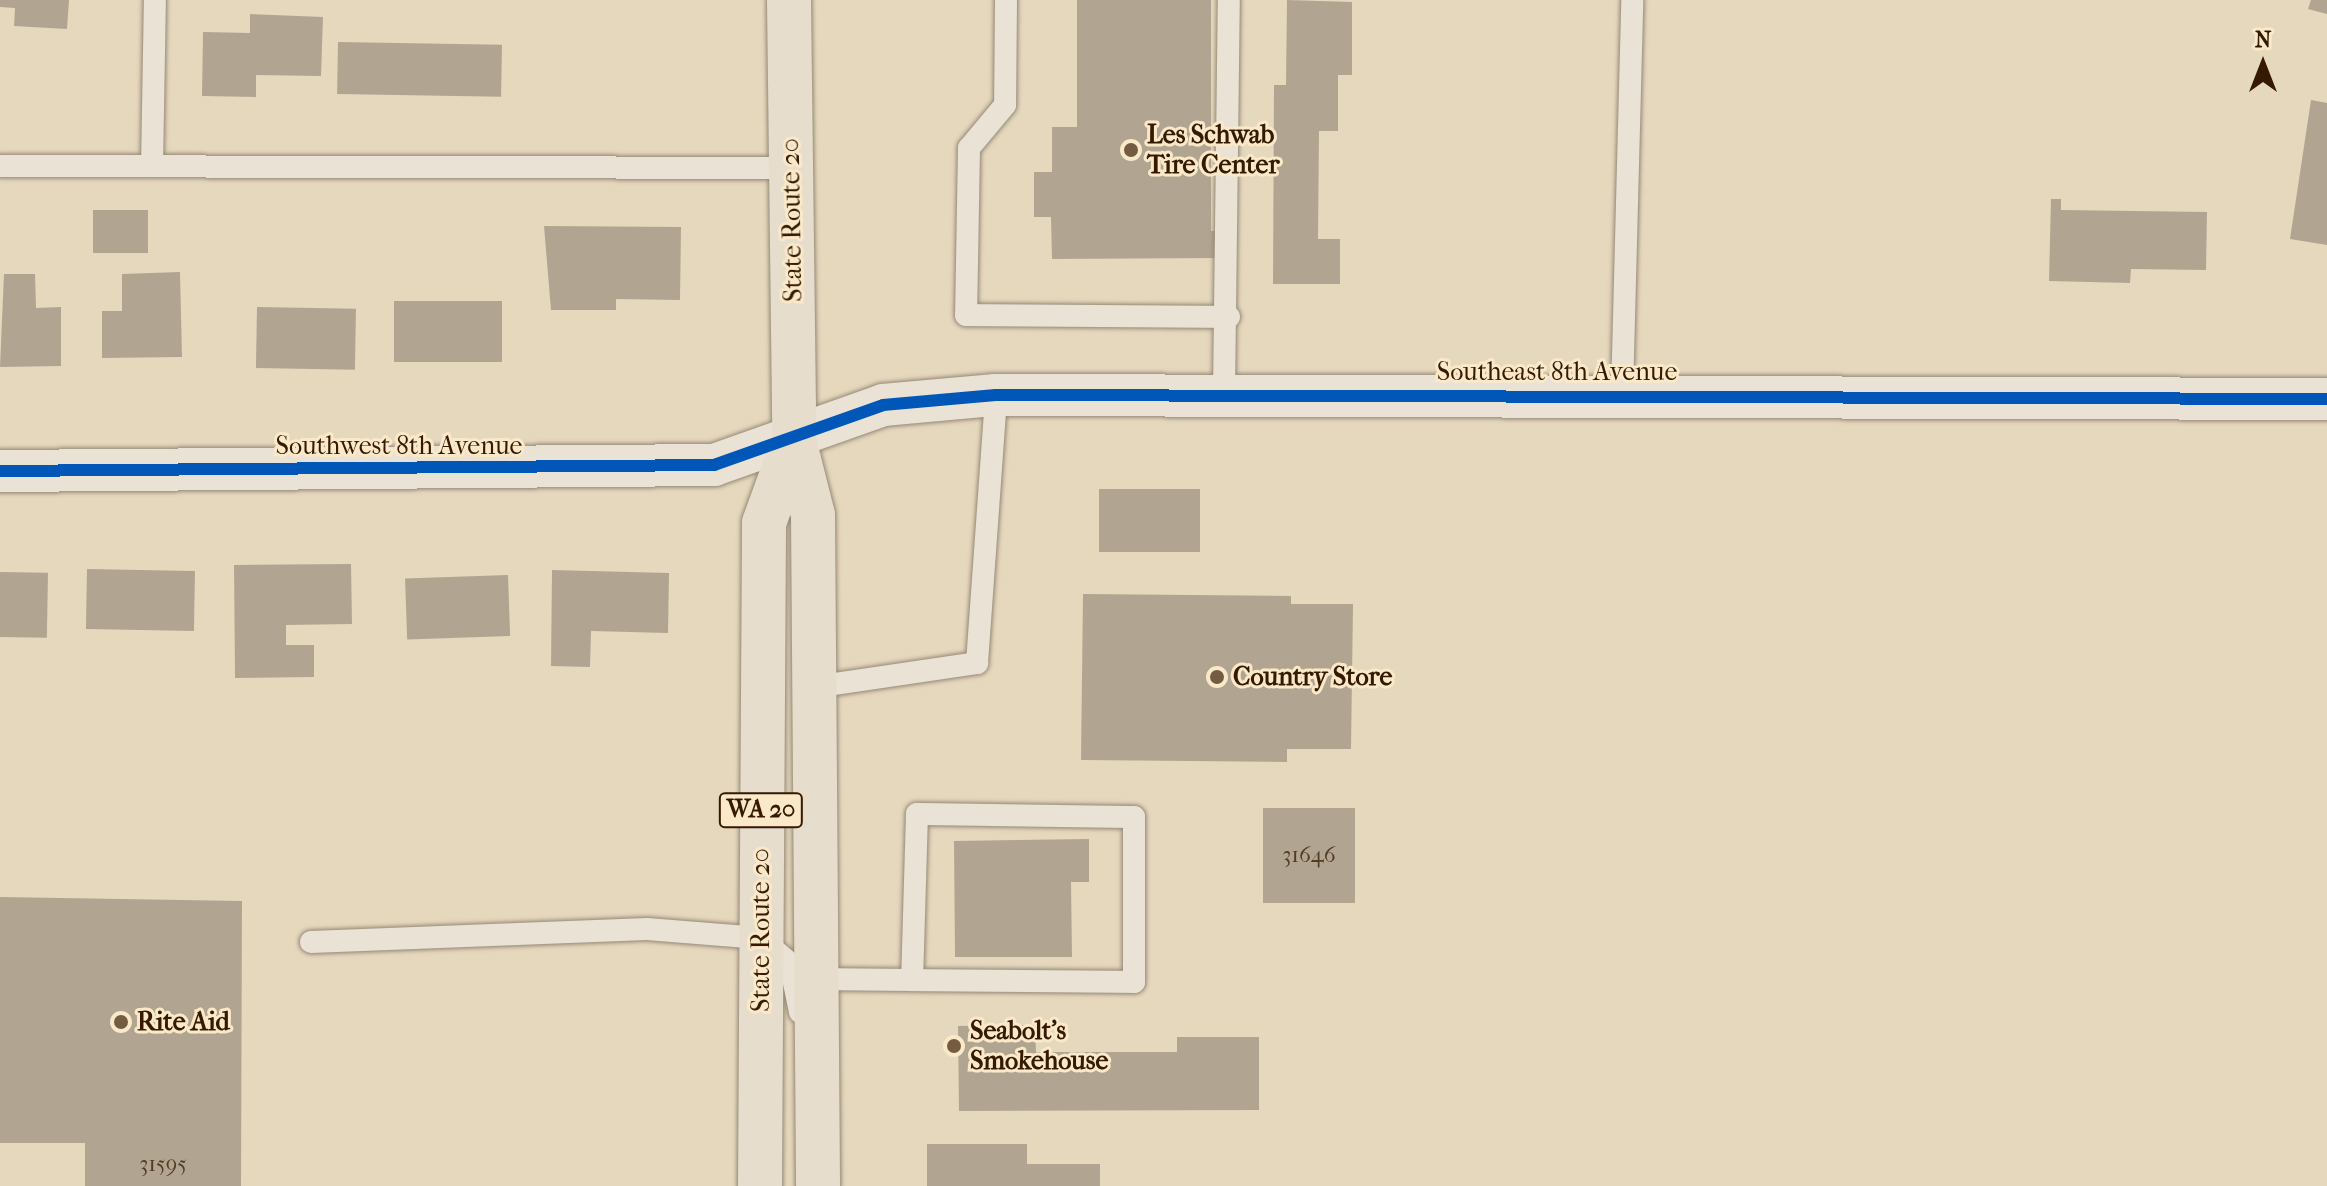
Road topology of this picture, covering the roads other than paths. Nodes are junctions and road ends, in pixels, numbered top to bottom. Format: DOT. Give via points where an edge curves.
graph roads {
  1 [pos="155,0"];
  2 [pos="789,0"];
  3 [pos="1006,0"];
  4 [pos="1229,0"];
  5 [pos="1632,0"];
  6 [pos="0,166"];
  7 [pos="152,166"];
  8 [pos="791,168"];
  9 [pos="1229,317"];
  10 [pos="1224,393"];
  11 [pos="1622,394"];
  12 [pos="996,395"];
  13 [pos="2327,399"];
  14 [pos="794,440"];
  15 [pos="0,471"];
  16 [pos="814,687"];
  17 [pos="760,938"];
  18 [pos="311,942"];
  19 [pos="814,979"];
  20 [pos="912,980"];
  21 [pos="816,1088"];
  22 [pos="760,1186"];
  23 [pos="818,1186"];
  1 -- 7 [label="lane"];
  2 -- 8 [label="main road, State Route 20 / WA 20"];
  3 -- 9 [label="lane" via="1005,105 969,148 966,315"];
  4 -- 9 [label="lane"];
  5 -- 11 [label="lane"];
  6 -- 7 [label="lane"];
  7 -- 8 [label="lane"];
  8 -- 14 [label="main road, State Route 20 / WA 20"];
  9 -- 10 [label="lane"];
  10 -- 11 [label="street, Southeast 8th Avenue"];
  10 -- 12 [label="street, Southeast 8th Avenue"];
  11 -- 13 [label="street, Southeast 8th Avenue"];
  12 -- 14 [label="street, Southeast 8th Avenue" via="883,405"];
  12 -- 16 [label="lane" via="977,663"];
  14 -- 15 [label="street, Southwest 8th Avenue" via="714,465 672,467"];
  14 -- 16 [label="main road, State Route 20 / WA 20" via="813,515"];
  14 -- 17 [label="main road, State Route 20 / WA 20" via="764,523"];
  16 -- 19 [label="main road, State Route 20 / WA 20"];
  17 -- 18 [label="lane" via="647,929"];
  17 -- 21 [label="lane" via="790,963"];
  17 -- 22 [label="main road, State Route 20 / WA 20"];
  19 -- 20 [label="lane"];
  19 -- 21 [label="main road, State Route 20 / WA 20"];
  20 -- 20 [label="lane" via="1134,982 1134,817 917,814"];
  21 -- 23 [label="main road, State Route 20 / WA 20"];
}
